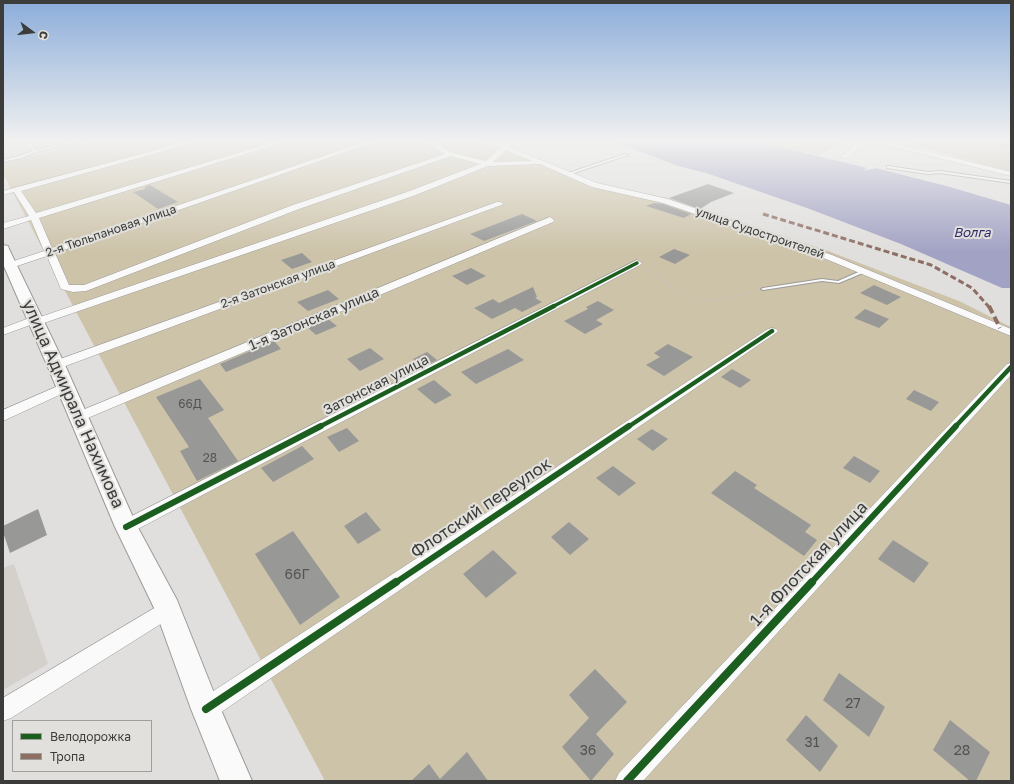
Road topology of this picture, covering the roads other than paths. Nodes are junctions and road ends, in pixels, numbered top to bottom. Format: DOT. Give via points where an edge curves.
graph roads {
  1 [pos="55,179"];
  2 [pos="161,179"];
  3 [pos="264,179"];
  4 [pos="380,179"];
  5 [pos="450,179"];
  6 [pos="578,179"];
  7 [pos="987,179"];
  8 [pos="1011,182"];
  9 [pos="16,189"];
  10 [pos="3,192"];
  11 [pos="500,204"];
  12 [pos="34,217"];
  13 [pos="550,220"];
  14 [pos="3,226"];
  15 [pos="3,249"];
  16 [pos="48,252"];
  17 [pos="637,263"];
  18 [pos="10,265"];
  19 [pos="863,272"];
  20 [pos="763,289"];
  21 [pos="36,321"];
  22 [pos="772,331"];
  23 [pos="3,332"];
  24 [pos="1011,333"];
  25 [pos="56,365"];
  26 [pos="1011,367"];
  27 [pos="65,387"];
  28 [pos="3,416"];
  29 [pos="78,417"];
  30 [pos="126,527"];
  31 [pos="168,610"];
  32 [pos="206,709"];
  33 [pos="3,710"];
  34 [pos="236,781"];
  35 [pos="627,781"];
  1 -- 9 [label="street"];
  2 -- 12 [label="street"];
  3 -- 16 [label="street, 2-я Тюльпановая улица"];
  4 -- 16 [label="street" via="296,207 86,288 65,287"];
  5 -- 21 [label="street"];
  6 -- 19 [label="street, улица Судостроителей" via="594,185 665,201 829,257"];
  7 -- 8 [label="lane"];
  9 -- 10 [label="street"];
  9 -- 12 [label="street"];
  11 -- 25 [label="street, 2-я Затонская улица"];
  12 -- 14 [label="street"];
  12 -- 16 [label="street"];
  13 -- 29 [label="street, 1-я Затонская улица"];
  15 -- 18 [label="main road, улица Адмирала Нахимова"];
  16 -- 18 [label="street, 2-я Тюльпановая улица"];
  17 -- 30 [label="street, Затонская улица"];
  18 -- 21 [label="main road, улица Адмирала Нахимова"];
  19 -- 20 [label="lane" via="839,282 822,280"];
  19 -- 24 [label="street, улица Судостроителей"];
  21 -- 23 [label="street"];
  21 -- 25 [label="main road, улица Адмирала Нахимова"];
  22 -- 32 [label="street, Флотский переулок"];
  25 -- 27 [label="main road, улица Адмирала Нахимова"];
  26 -- 35 [label="street, 1-я Флотская улица"];
  27 -- 28 [label="street"];
  27 -- 29 [label="main road, улица Адмирала Нахимова"];
  29 -- 30 [label="main road, улица Адмирала Нахимова"];
  30 -- 31 [label="main road, улица Адмирала Нахимова"];
  31 -- 32 [label="main road, улица Адмирала Нахимова"];
  31 -- 33 [label="street"];
  32 -- 34 [label="main road, улица Адмирала Нахимова"];
}
